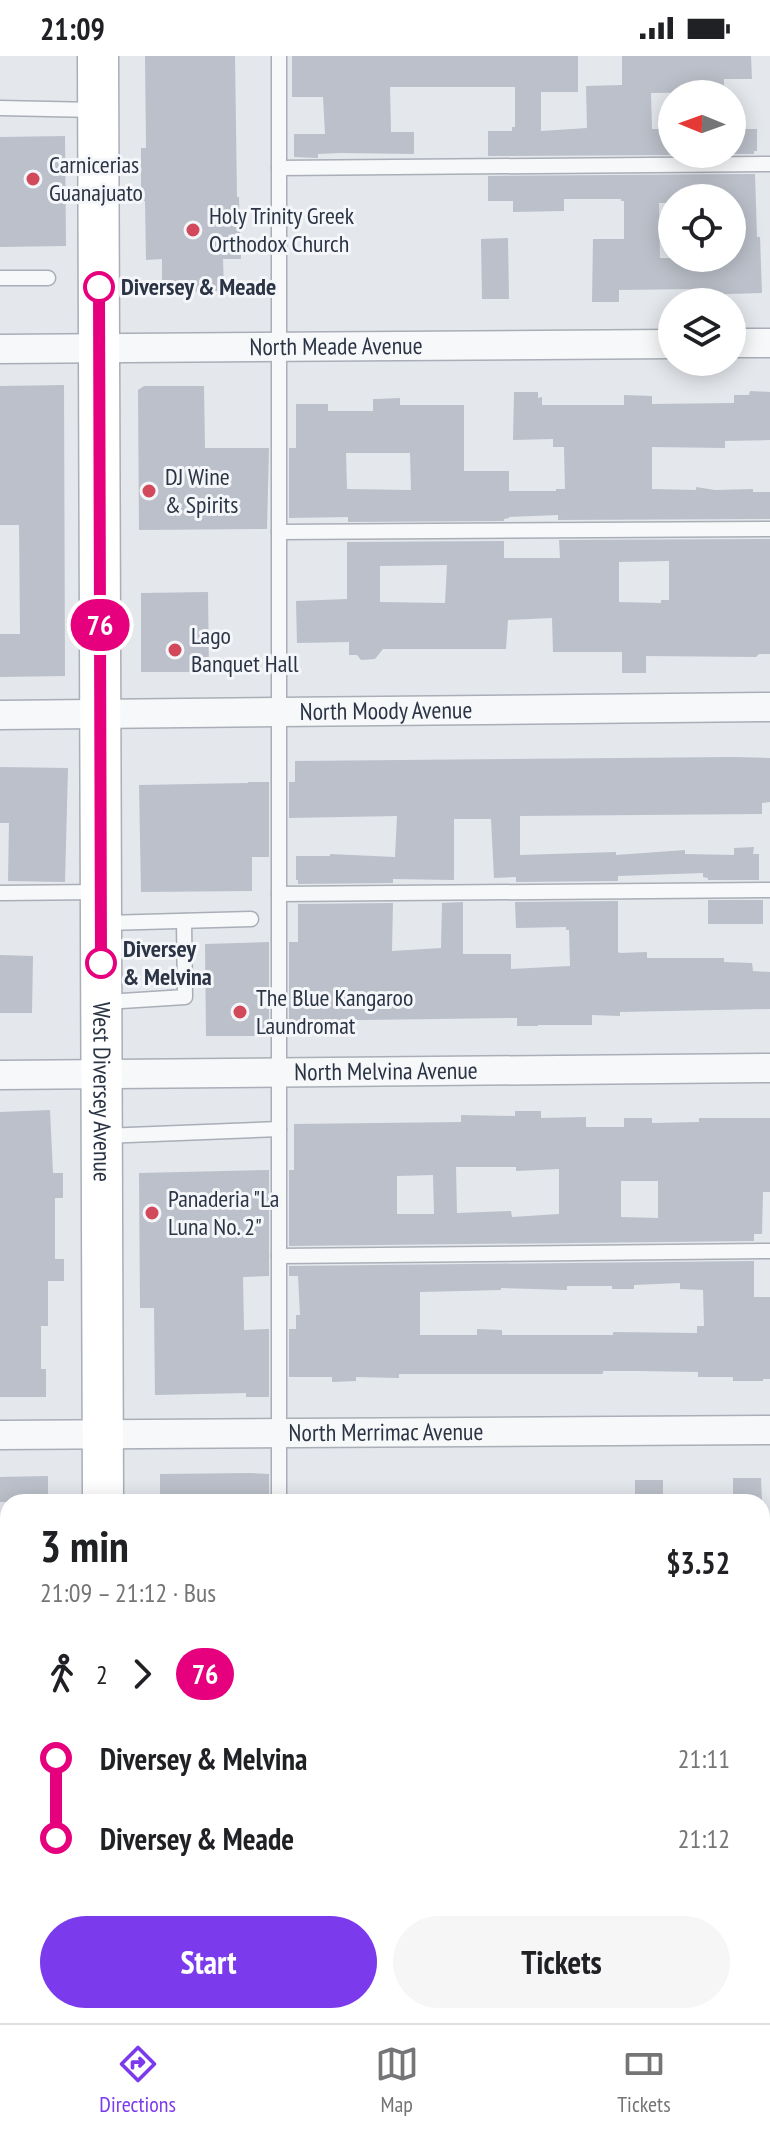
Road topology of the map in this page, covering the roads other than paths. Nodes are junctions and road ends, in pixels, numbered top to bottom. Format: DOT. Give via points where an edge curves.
graph roads {
  1 [pos="98,56"];
  2 [pos="279,56"];
  3 [pos="0,108"];
  4 [pos="98,110"];
  5 [pos="770,164"];
  6 [pos="279,168"];
  7 [pos="0,278"];
  8 [pos="48,278"];
  9 [pos="746,343"];
  10 [pos="770,343"];
  11 [pos="658,344"];
  12 [pos="279,347"];
  13 [pos="99,348"];
  14 [pos="0,349"];
  15 [pos="770,529"];
  16 [pos="279,532"];
  17 [pos="770,707"];
  18 [pos="279,713"];
  19 [pos="0,715"];
  20 [pos="100,715"];
  21 [pos="770,890"];
  22 [pos="0,893"];
  23 [pos="279,894"];
  24 [pos="101,908"];
  25 [pos="251,919"];
  26 [pos="184,921"];
  27 [pos="101,1002"];
  28 [pos="770,1068"];
  29 [pos="279,1073"];
  30 [pos="0,1075"];
  31 [pos="101,1075"];
  32 [pos="279,1129"];
  33 [pos="102,1136"];
  34 [pos="770,1251"];
  35 [pos="279,1256"];
  36 [pos="770,1430"];
  37 [pos="279,1434"];
  38 [pos="0,1435"];
  39 [pos="103,1435"];
  40 [pos="103,1494"];
  41 [pos="279,1494"];
  1 -- 4 [label="main road, West Diversey Avenue"];
  2 -- 6 [label="lane"];
  3 -- 4 [label="lane"];
  4 -- 13 [label="main road, West Diversey Avenue"];
  5 -- 6 [label="lane"];
  6 -- 12 [label="lane"];
  7 -- 8 [label="lane"];
  9 -- 10 [label="street"];
  11 -- 12 [label="street, North Meade Avenue"];
  12 -- 13 [label="street, North Meade Avenue"];
  12 -- 16 [label="lane"];
  13 -- 14 [label="street, North Meade Avenue"];
  13 -- 20 [label="main road, West Diversey Avenue"];
  15 -- 16 [label="lane"];
  16 -- 18 [label="lane"];
  17 -- 18 [label="street, North Moody Avenue"];
  18 -- 20 [label="street, North Moody Avenue"];
  18 -- 23 [label="lane"];
  19 -- 20 [label="street, North Moody Avenue"];
  20 -- 24 [label="main road, West Diversey Avenue"];
  21 -- 23 [label="lane"];
  22 -- 24 [label="lane"];
  23 -- 29 [label="lane"];
  24 -- 26 [label="lane"];
  24 -- 27 [label="main road, West Diversey Avenue"];
  25 -- 26 [label="lane"];
  26 -- 27 [label="lane" via="185,997"];
  27 -- 31 [label="main road, West Diversey Avenue"];
  28 -- 29 [label="street, North Melvina Avenue"];
  29 -- 31 [label="street, North Melvina Avenue"];
  29 -- 32 [label="lane"];
  30 -- 31 [label="street, North Melvina Avenue"];
  31 -- 33 [label="main road, West Diversey Avenue"];
  32 -- 33 [label="lane"];
  32 -- 35 [label="lane"];
  33 -- 39 [label="main road, West Diversey Avenue"];
  34 -- 35 [label="lane"];
  35 -- 37 [label="lane"];
  36 -- 37 [label="street, North Merrimac Avenue"];
  37 -- 39 [label="street, North Merrimac Avenue"];
  37 -- 41 [label="lane"];
  38 -- 39 [label="street, North Merrimac Avenue"];
  39 -- 40 [label="main road, West Diversey Avenue"];
}
